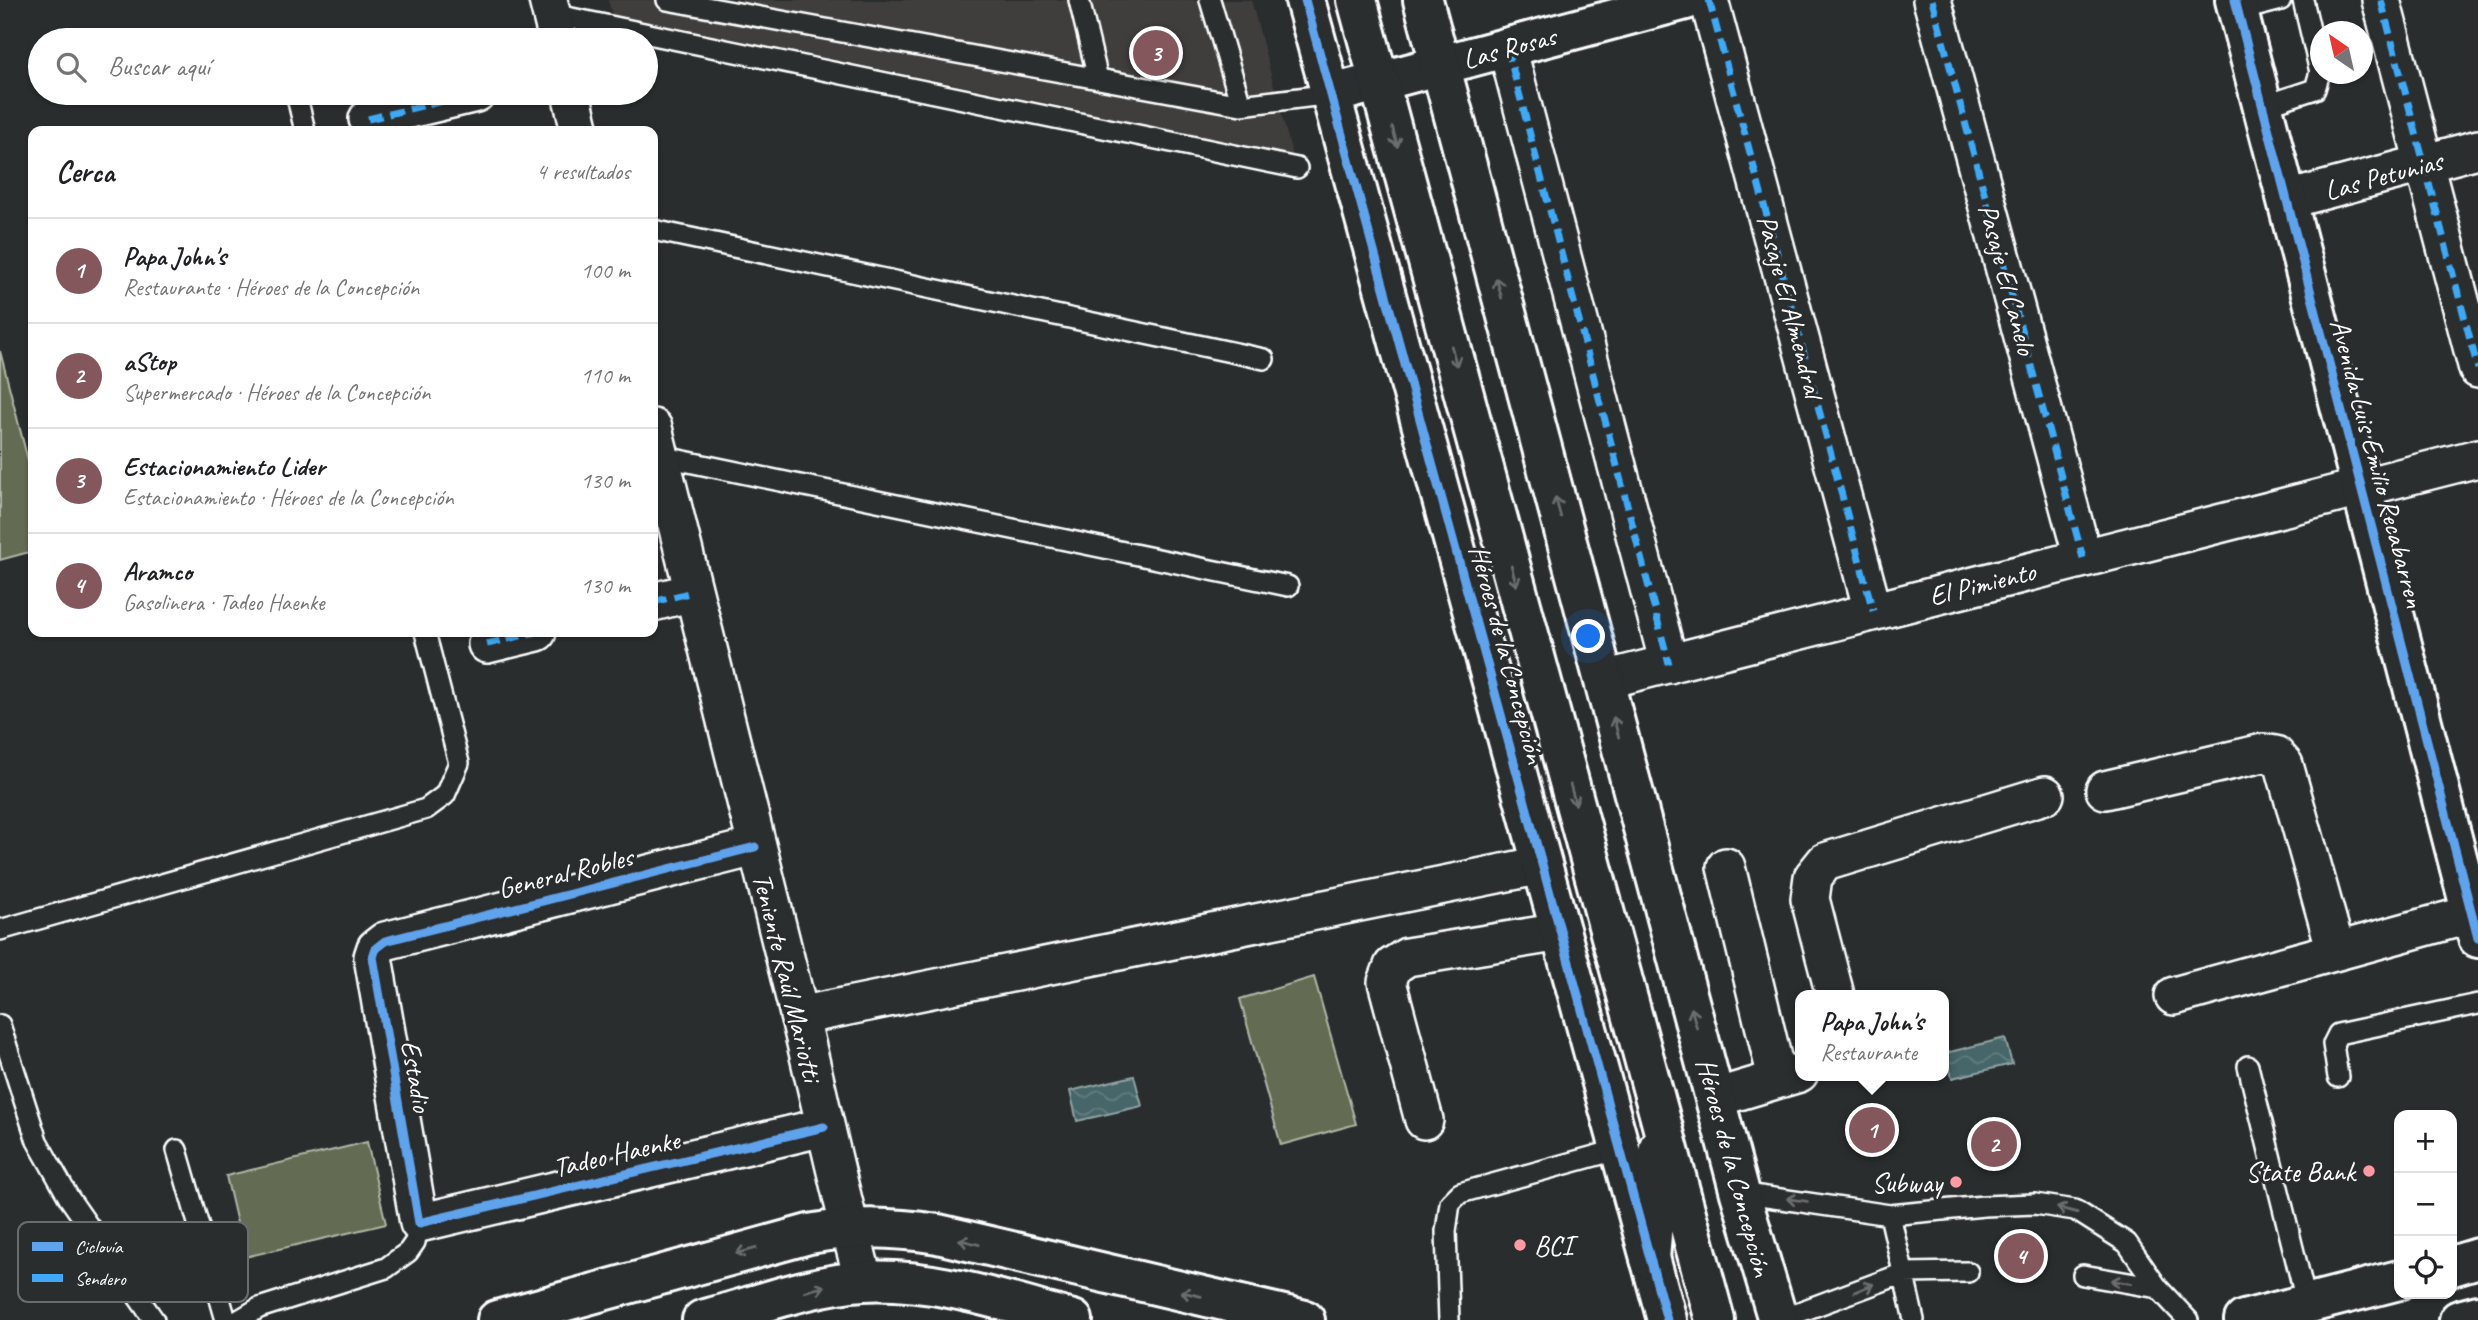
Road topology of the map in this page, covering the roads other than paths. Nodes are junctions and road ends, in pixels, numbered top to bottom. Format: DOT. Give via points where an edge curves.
graph roads {
  1 [pos="667,0"];
  2 [pos="1079,0"];
  3 [pos="1210,0"];
  4 [pos="1306,0"];
  5 [pos="1357,0"];
  6 [pos="1423,0"];
  7 [pos="1686,0"];
  8 [pos="1709,0"];
  9 [pos="1932,0"];
  10 [pos="2281,0"];
  11 [pos="2303,0"];
  12 [pos="2381,0"];
  13 [pos="2236,5"];
  14 [pos="553,18"];
  15 [pos="603,28"];
  16 [pos="658,39"];
  17 [pos="1507,47"];
  18 [pos="1440,66"];
  19 [pos="1098,79"];
  20 [pos="1380,82"];
  21 [pos="1332,94"];
  22 [pos="299,105"];
  23 [pos="426,105"];
  24 [pos="574,105"];
  25 [pos="1241,105"];
  26 [pos="2263,106"];
  27 [pos="368,119"];
  28 [pos="304,126"];
  29 [pos="579,126"];
  30 [pos="2478,149"];
  31 [pos="2424,164"];
  32 [pos="1297,168"];
  33 [pos="2287,200"];
  34 [pos="658,231"];
  35 [pos="1264,359"];
  36 [pos="2478,369"];
  37 [pos="658,442"];
  38 [pos="658,450"];
  39 [pos="2478,458"];
  40 [pos="2361,487"];
  41 [pos="2083,558"];
  42 [pos="1288,586"];
  43 [pos="693,592"];
  44 [pos="658,601"];
  45 [pos="1873,611"];
  46 [pos="426,637"];
  47 [pos="517,637"];
  48 [pos="488,644"];
  49 [pos="1669,664"];
  50 [pos="1604,680"];
  51 [pos="2105,790"];
  52 [pos="2046,795"];
  53 [pos="755,847"];
  54 [pos="1542,866"];
  55 [pos="1726,867"];
  56 [pos="2475,926"];
  57 [pos="0,930"];
  58 [pos="1561,932"];
  59 [pos="385,941"];
  60 [pos="2336,951"];
  61 [pos="1834,990"];
  62 [pos="2174,996"];
  63 [pos="2478,1004"];
  64 [pos="799,1016"];
  65 [pos="0,1025"];
  66 [pos="5,1057"];
  67 [pos="2248,1066"];
  68 [pos="1789,1075"];
  69 [pos="2338,1077"];
  70 [pos="1715,1098"];
  71 [pos="1423,1120"];
  72 [pos="1661,1121"];
  73 [pos="824,1127"];
  74 [pos="1620,1149"];
  75 [pos="177,1150"];
  76 [pos="1740,1193"];
  77 [pos="1890,1215"];
  78 [pos="86,1222"];
  79 [pos="198,1222"];
  80 [pos="419,1223"];
  81 [pos="849,1228"];
  82 [pos="2478,1258"];
  83 [pos="1650,1259"];
  84 [pos="2457,1264"];
  85 [pos="1968,1272"];
  86 [pos="1904,1273"];
  87 [pos="2083,1275"];
  88 [pos="864,1281"];
  89 [pos="2394,1281"];
  90 [pos="2158,1288"];
  91 [pos="141,1302"];
  92 [pos="221,1302"];
  93 [pos="2307,1305"];
  94 [pos="2478,1315"];
  95 [pos="1062,1319"];
  96 [pos="154,1320"];
  97 [pos="226,1320"];
  98 [pos="239,1320"];
  99 [pos="496,1320"];
  100 [pos="702,1320"];
  101 [pos="1305,1320"];
  102 [pos="1448,1320"];
  103 [pos="1667,1320"];
  104 [pos="1715,1320"];
  105 [pos="1778,1320"];
  106 [pos="1914,1320"];
  107 [pos="2188,1320"];
  108 [pos="2244,1320"];
  109 [pos="2459,1320"];
  1 -- 19 [label="lane"];
  2 -- 19 [label="lane"];
  3 -- 25 [label="lane"];
  4 -- 21 [label="main road, Héroes de la Concepción"];
  5 -- 20 [label="main road, Héroes de la Concepción"];
  6 -- 18 [label="main road, Héroes de la Concepción"];
  7 -- 17 [label="main road, Las Rosas"];
  8 -- 45 [label="street, Pasaje El Almendral"];
  9 -- 41 [label="street, Pasaje El Canelo"];
  10 -- 13 [label="lane"];
  11 -- 26 [label="lane" via="2319,81 2315,89"];
  12 -- 31 [label="street"];
  13 -- 26 [label="main road, Avenida Luis Emilio Recabarren"];
  14 -- 15 [label="lane"];
  16 -- 32 [label="lane"];
  17 -- 18 [label="main road, Las Rosas"];
  17 -- 49 [label="street"];
  18 -- 20 [label="main road, Las Rosas"];
  50 -- 18 [label="main road, Héroes de la Concepción, one-way"];
  19 -- 25 [label="lane"];
  20 -- 21 [label="main road, Las Rosas"];
  20 -- 72 [label="main road, Héroes de la Concepción, one-way"];
  21 -- 25 [label="lane"];
  21 -- 54 [label="main road, Héroes de la Concepción"];
  22 -- 28 [label="lane"];
  23 -- 27 [label="street"];
  24 -- 29 [label="street"];
  26 -- 33 [label="main road, Avenida Luis Emilio Recabarren"];
  30 -- 31 [label="street, Las Petunias"];
  31 -- 33 [label="street, Las Petunias"];
  31 -- 36 [label="street"];
  33 -- 40 [label="main road, Avenida Luis Emilio Recabarren"];
  34 -- 35 [label="lane"];
  37 -- 42 [label="lane"];
  38 -- 43 [label="street, Teniente Raúl Mariotti"];
  39 -- 40 [label="street, El Pimiento"];
  40 -- 41 [label="street, El Pimiento"];
  40 -- 56 [label="main road, Avenida Luis Emilio Recabarren"];
  41 -- 45 [label="street, El Pimiento"];
  43 -- 44 [label="street"];
  43 -- 53 [label="street, Teniente Raúl Mariotti"];
  45 -- 49 [label="street, El Pimiento"];
  46 -- 57 [label="lane" via="458,763 445,796 426,809"];
  47 -- 48 [label="street"];
  49 -- 50 [label="street, El Pimiento"];
  70 -- 50 [label="main road, Héroes de la Concepción, one-way"];
  51 -- 60 [label="street" via="2263,753 2275,755 2284,765"];
  52 -- 61 [label="street" via="1825,862 1813,877 1810,899"];
  53 -- 59 [label="street, General Robles"];
  53 -- 64 [label="street, Teniente Raúl Mariotti"];
  54 -- 58 [label="main road, Héroes de la Concepción"];
  54 -- 64 [label="street"];
  55 -- 68 [label="street"];
  56 -- 60 [label="street"];
  58 -- 71 [label="street" via="1407,957 1393,966 1387,982"];
  58 -- 74 [label="main road, Héroes de la Concepción"];
  59 -- 80 [label="street, Estadio" via="373,957"];
  60 -- 62 [label="street"];
  63 -- 69 [label="lane" via="2339,1034 2333,1044"];
  64 -- 73 [label="street, Teniente Raúl Mariotti"];
  65 -- 66 [label="lane"];
  66 -- 78 [label="lane" via="37,1141"];
  67 -- 93 [label="lane"];
  68 -- 70 [label="street"];
  70 -- 76 [label="main road, Héroes de la Concepción"];
  72 -- 83 [label="main road"];
  72 -- 104 [label="main road, Héroes de la Concepción"];
  73 -- 80 [label="street, Tadeo Haenke"];
  73 -- 81 [label="street, Teniente Raúl Mariotti"];
  74 -- 83 [label="main road, Héroes de la Concepción"];
  74 -- 102 [label="lane" via="1460,1193 1450,1203 1446,1231"];
  75 -- 79 [label="lane"];
  77 -- 76 [label="lane, one-way"];
  76 -- 105 [label="main road, Héroes de la Concepción"];
  77 -- 86 [label="lane"];
  90 -- 77 [label="lane, one-way" via="2127,1243 2075,1210 2035,1204"];
  80 -- 98 [label="lane" via="408,1252 386,1268 259,1308"];
  81 -- 88 [label="street, Teniente Raúl Mariotti"];
  81 -- 99 [label="main road, one-way" via="810,1234"];
  101 -- 81 [label="main road, one-way" via="938,1234"];
  82 -- 84 [label="main road"];
  83 -- 103 [label="main road, Héroes de la Concepción"];
  85 -- 86 [label="lane"];
  105 -- 86 [label="lane, one-way"];
  86 -- 106 [label="lane"];
  90 -- 87 [label="lane, one-way"];
  88 -- 95 [label="main road" via="957,1290"];
  100 -- 88 [label="main road, one-way"];
  89 -- 93 [label="main road"];
  90 -- 107 [label="lane"];
  91 -- 96 [label="lane"];
  92 -- 97 [label="lane"];
  93 -- 108 [label="main road"];
  94 -- 109 [label="main road"];
}
